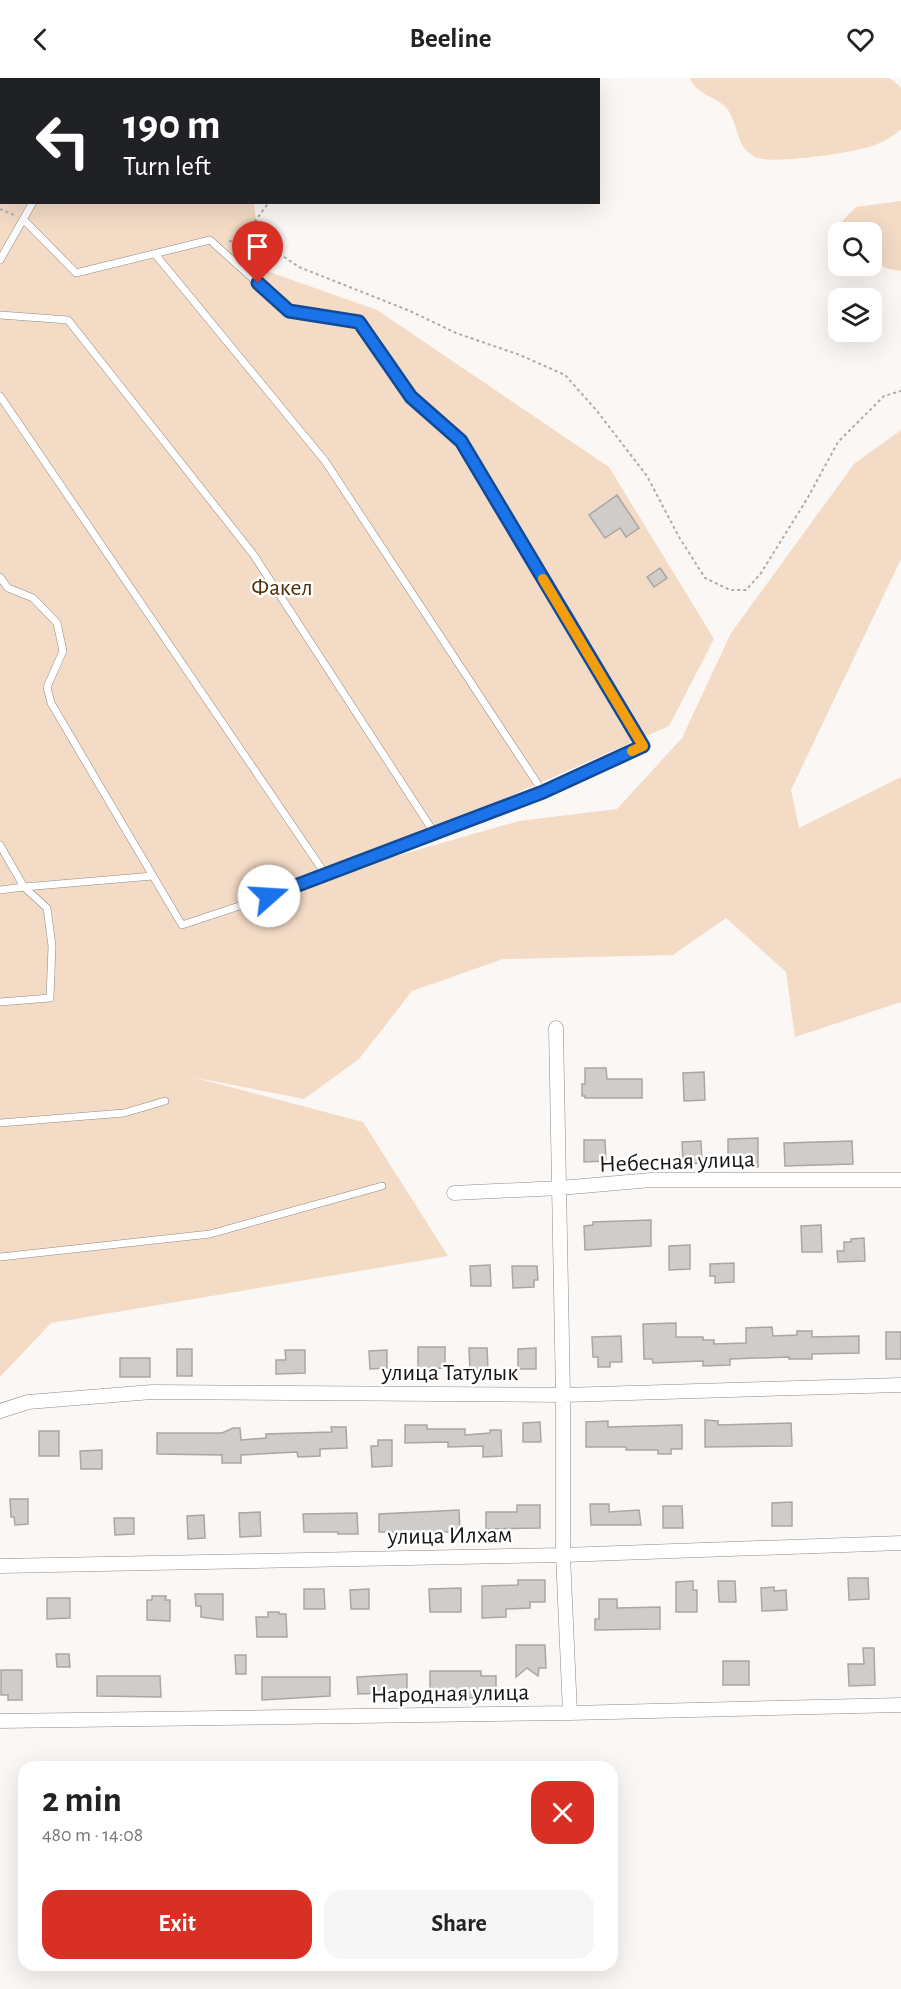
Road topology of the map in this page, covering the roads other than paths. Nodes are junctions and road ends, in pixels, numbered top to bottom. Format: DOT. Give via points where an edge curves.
graph roads {
  1 [pos="32,204"];
  2 [pos="23,219"];
  3 [pos="155,254"];
  4 [pos="0,260"];
  5 [pos="0,315"];
  6 [pos="0,396"];
  7 [pos="0,577"];
  8 [pos="543,792"];
  9 [pos="435,834"];
  10 [pos="0,845"];
  11 [pos="326,875"];
  12 [pos="153,876"];
  13 [pos="24,887"];
  14 [pos="0,890"];
  15 [pos="0,1002"];
  16 [pos="556,1028"];
  17 [pos="165,1101"];
  18 [pos="0,1123"];
  19 [pos="901,1180"];
  20 [pos="382,1186"];
  21 [pos="560,1188"];
  22 [pos="454,1193"];
  23 [pos="0,1257"];
  24 [pos="901,1384"];
  25 [pos="563,1395"];
  26 [pos="0,1411"];
  27 [pos="901,1543"];
  28 [pos="563,1555"];
  29 [pos="0,1566"];
  30 [pos="901,1705"];
  31 [pos="570,1713"];
  32 [pos="0,1722"];
  1 -- 2 [label="lane"];
  2 -- 3 [label="lane" via="76,273"];
  2 -- 4 [label="lane"];
  3 -- 8 [label="lane" via="325,461"];
  3 -- 8 [label="lane" via="210,240 289,311 359,322 411,397 461,441 643,746"];
  5 -- 9 [label="lane" via="68,320 254,554"];
  6 -- 11 [label="lane"];
  7 -- 12 [label="lane" via="8,588 33,598 57,623 63,651 47,687 51,703"];
  8 -- 9 [label="lane"];
  9 -- 11 [label="lane"];
  10 -- 13 [label="lane"];
  11 -- 12 [label="lane" via="182,925"];
  12 -- 13 [label="lane"];
  13 -- 14 [label="lane"];
  13 -- 15 [label="lane" via="48,908 52,946 50,998"];
  16 -- 21 [label="street"];
  17 -- 18 [label="lane" via="124,1113"];
  19 -- 21 [label="street, Небесная улица" via="651,1180"];
  20 -- 23 [label="lane" via="210,1234"];
  21 -- 22 [label="street, Небесная улица"];
  21 -- 25 [label="street"];
  24 -- 25 [label="street, улица Татулык"];
  25 -- 26 [label="street, улица Татулык" via="152,1392 28,1402"];
  25 -- 28 [label="street"];
  27 -- 28 [label="street, улица Илхам"];
  28 -- 29 [label="street, улица Илхам"];
  28 -- 31 [label="street"];
  30 -- 31 [label="street, Народная улица"];
  31 -- 32 [label="street, Народная улица"];
}
